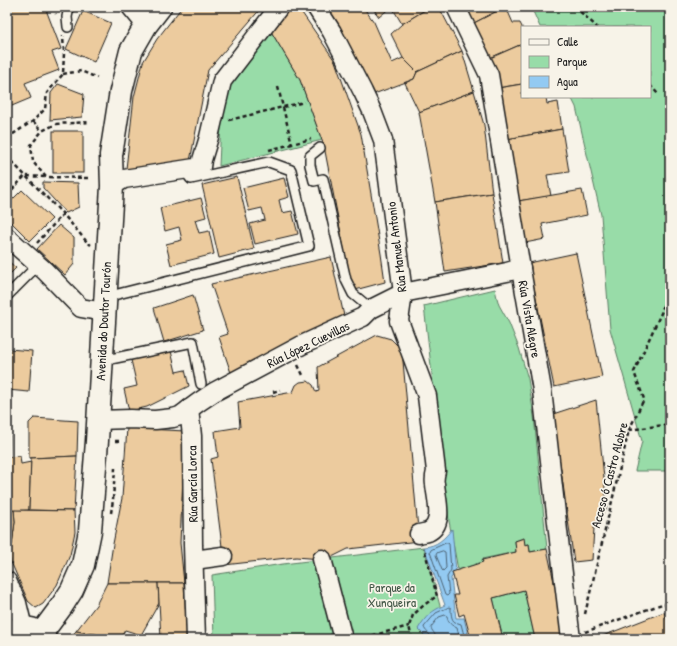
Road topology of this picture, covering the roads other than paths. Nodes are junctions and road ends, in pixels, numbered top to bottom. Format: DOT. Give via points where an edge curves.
graph roads {
  1 [pos="69,7"];
  2 [pos="131,7"];
  3 [pos="160,7"];
  4 [pos="279,7"];
  5 [pos="316,7"];
  6 [pos="456,7"];
  7 [pos="146,24"];
  8 [pos="66,30"];
  9 [pos="320,148"];
  10 [pos="184,170"];
  11 [pos="112,186"];
  12 [pos="7,237"];
  13 [pos="38,265"];
  14 [pos="521,268"];
  15 [pos="403,293"];
  16 [pos="7,296"];
  17 [pos="104,305"];
  18 [pos="371,309"];
  19 [pos="101,361"];
  20 [pos="201,384"];
  21 [pos="189,409"];
  22 [pos="98,420"];
  23 [pos="421,540"];
  24 [pos="223,556"];
  25 [pos="322,559"];
  26 [pos="194,560"];
  27 [pos="7,582"];
  28 [pos="29,634"];
  29 [pos="576,636"];
  30 [pos="196,639"];
  31 [pos="343,639"];
  1 -- 8 [label="lane"];
  2 -- 7 [label="street"];
  3 -- 7 [label="main road, Avenida do Doutor Tourón"];
  4 -- 10 [label="street" via="222,81 201,167"];
  5 -- 15 [label="street, Rúa Manuel Antonio" via="363,92 383,140"];
  6 -- 14 [label="street, Rúa Vista Alegre" via="489,75"];
  7 -- 11 [label="main road, Avenida do Doutor Tourón" via="131,51 121,91 110,155"];
  9 -- 18 [label="lane" via="310,156 314,181 323,178 346,280 354,294"];
  10 -- 11 [label="street" via="124,179"];
  10 -- 17 [label="lane" via="191,179 269,162 291,170 309,246"];
  11 -- 17 [label="main road, Avenida do Doutor Tourón"];
  12 -- 13 [label="street"];
  13 -- 16 [label="lane"];
  13 -- 17 [label="street" via="81,308"];
  14 -- 15 [label="street, Rúa López Cuevillas"];
  14 -- 29 [label="street, Rúa Vista Alegre" via="542,390 560,549"];
  15 -- 18 [label="street, Rúa López Cuevillas"];
  15 -- 23 [label="street, Rúa Manuel Antonio" via="399,321 427,396 436,471 434,482 438,519 436,525"];
  17 -- 19 [label="main road, Avenida do Doutor Tourón"];
  18 -- 21 [label="street, Rúa López Cuevillas" via="363,317 302,345 214,392"];
  19 -- 20 [label="lane" via="193,342"];
  19 -- 22 [label="main road, Avenida do Doutor Tourón"];
  21 -- 22 [label="street, Rúa López Cuevillas" via="173,418"];
  21 -- 26 [label="street, Rúa García Lorca" via="192,436"];
  22 -- 28 [label="main road, Avenida do Doutor Tourón" via="90,531 83,564 72,590 61,607"];
  24 -- 26 [label="street"];
  25 -- 31 [label="street"];
  26 -- 30 [label="street, Rúa García Lorca"];
  27 -- 28 [label="street"];
}
